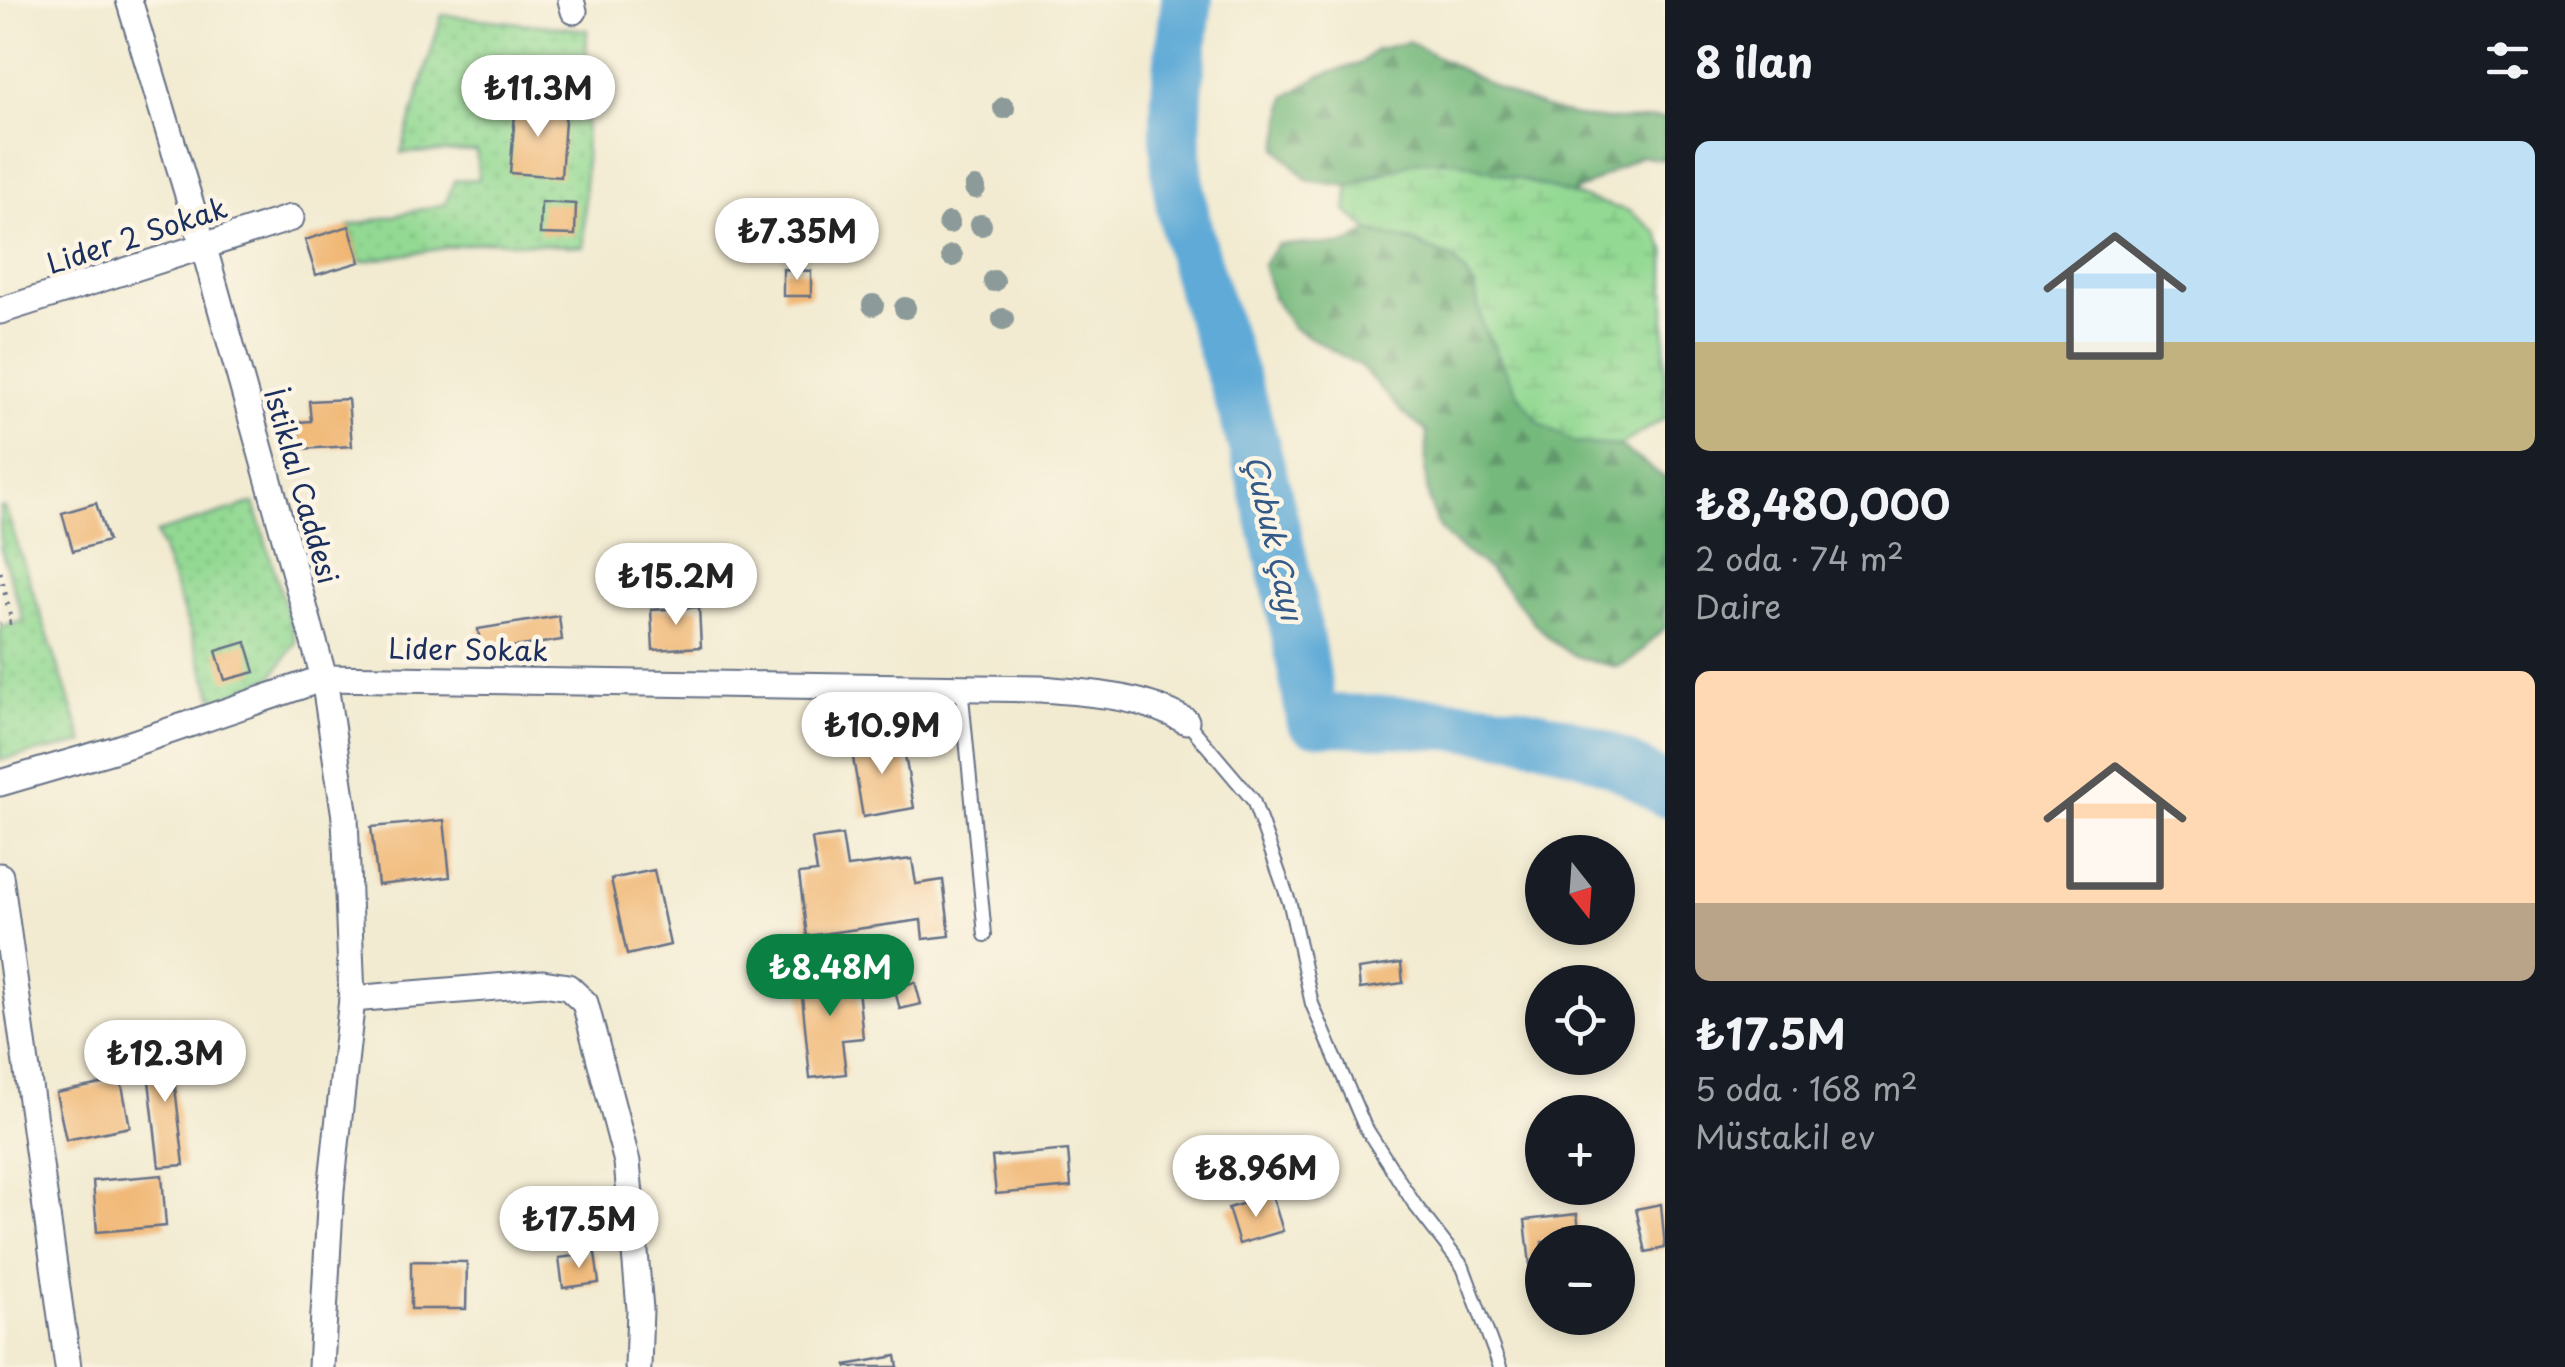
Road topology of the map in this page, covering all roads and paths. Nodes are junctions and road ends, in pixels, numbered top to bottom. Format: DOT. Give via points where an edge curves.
graph roads {
  1 [pos="129,0"];
  2 [pos="291,218"];
  3 [pos="204,248"];
  4 [pos="0,311"];
  5 [pos="0,572"];
  6 [pos="0,624"];
  7 [pos="324,678"];
  8 [pos="961,686"];
  9 [pos="1186,721"];
  10 [pos="0,783"];
  11 [pos="0,876"];
  12 [pos="985,935"];
  13 [pos="352,1000"];
  14 [pos="68,1367"];
  15 [pos="321,1367"];
  16 [pos="638,1367"];
  17 [pos="1500,1367"];
  1 -- 3 [label="street, İstiklal Caddesi"];
  2 -- 3 [label="street, Lider 2 Sokak"];
  3 -- 4 [label="street, Lider 2 Sokak"];
  3 -- 7 [label="street, İstiklal Caddesi"];
  5 -- 6 [label="path" via="12,622"];
  7 -- 8 [label="street, Lider Sokak"];
  7 -- 10 [label="street, Lider Sokak"];
  7 -- 13 [label="street, İstiklal Caddesi" via="345,817"];
  8 -- 9 [label="street, Lider Sokak" via="1098,694 1160,706"];
  8 -- 12 [label="lane"];
  9 -- 17 [label="lane" via="1253,800 1290,904 1312,1004 1364,1124 1462,1267"];
  11 -- 14 [label="street"];
  13 -- 15 [label="street, İstiklal Caddesi"];
  13 -- 16 [label="street" via="543,984 568,987 586,1003 627,1162 640,1309"];
}
